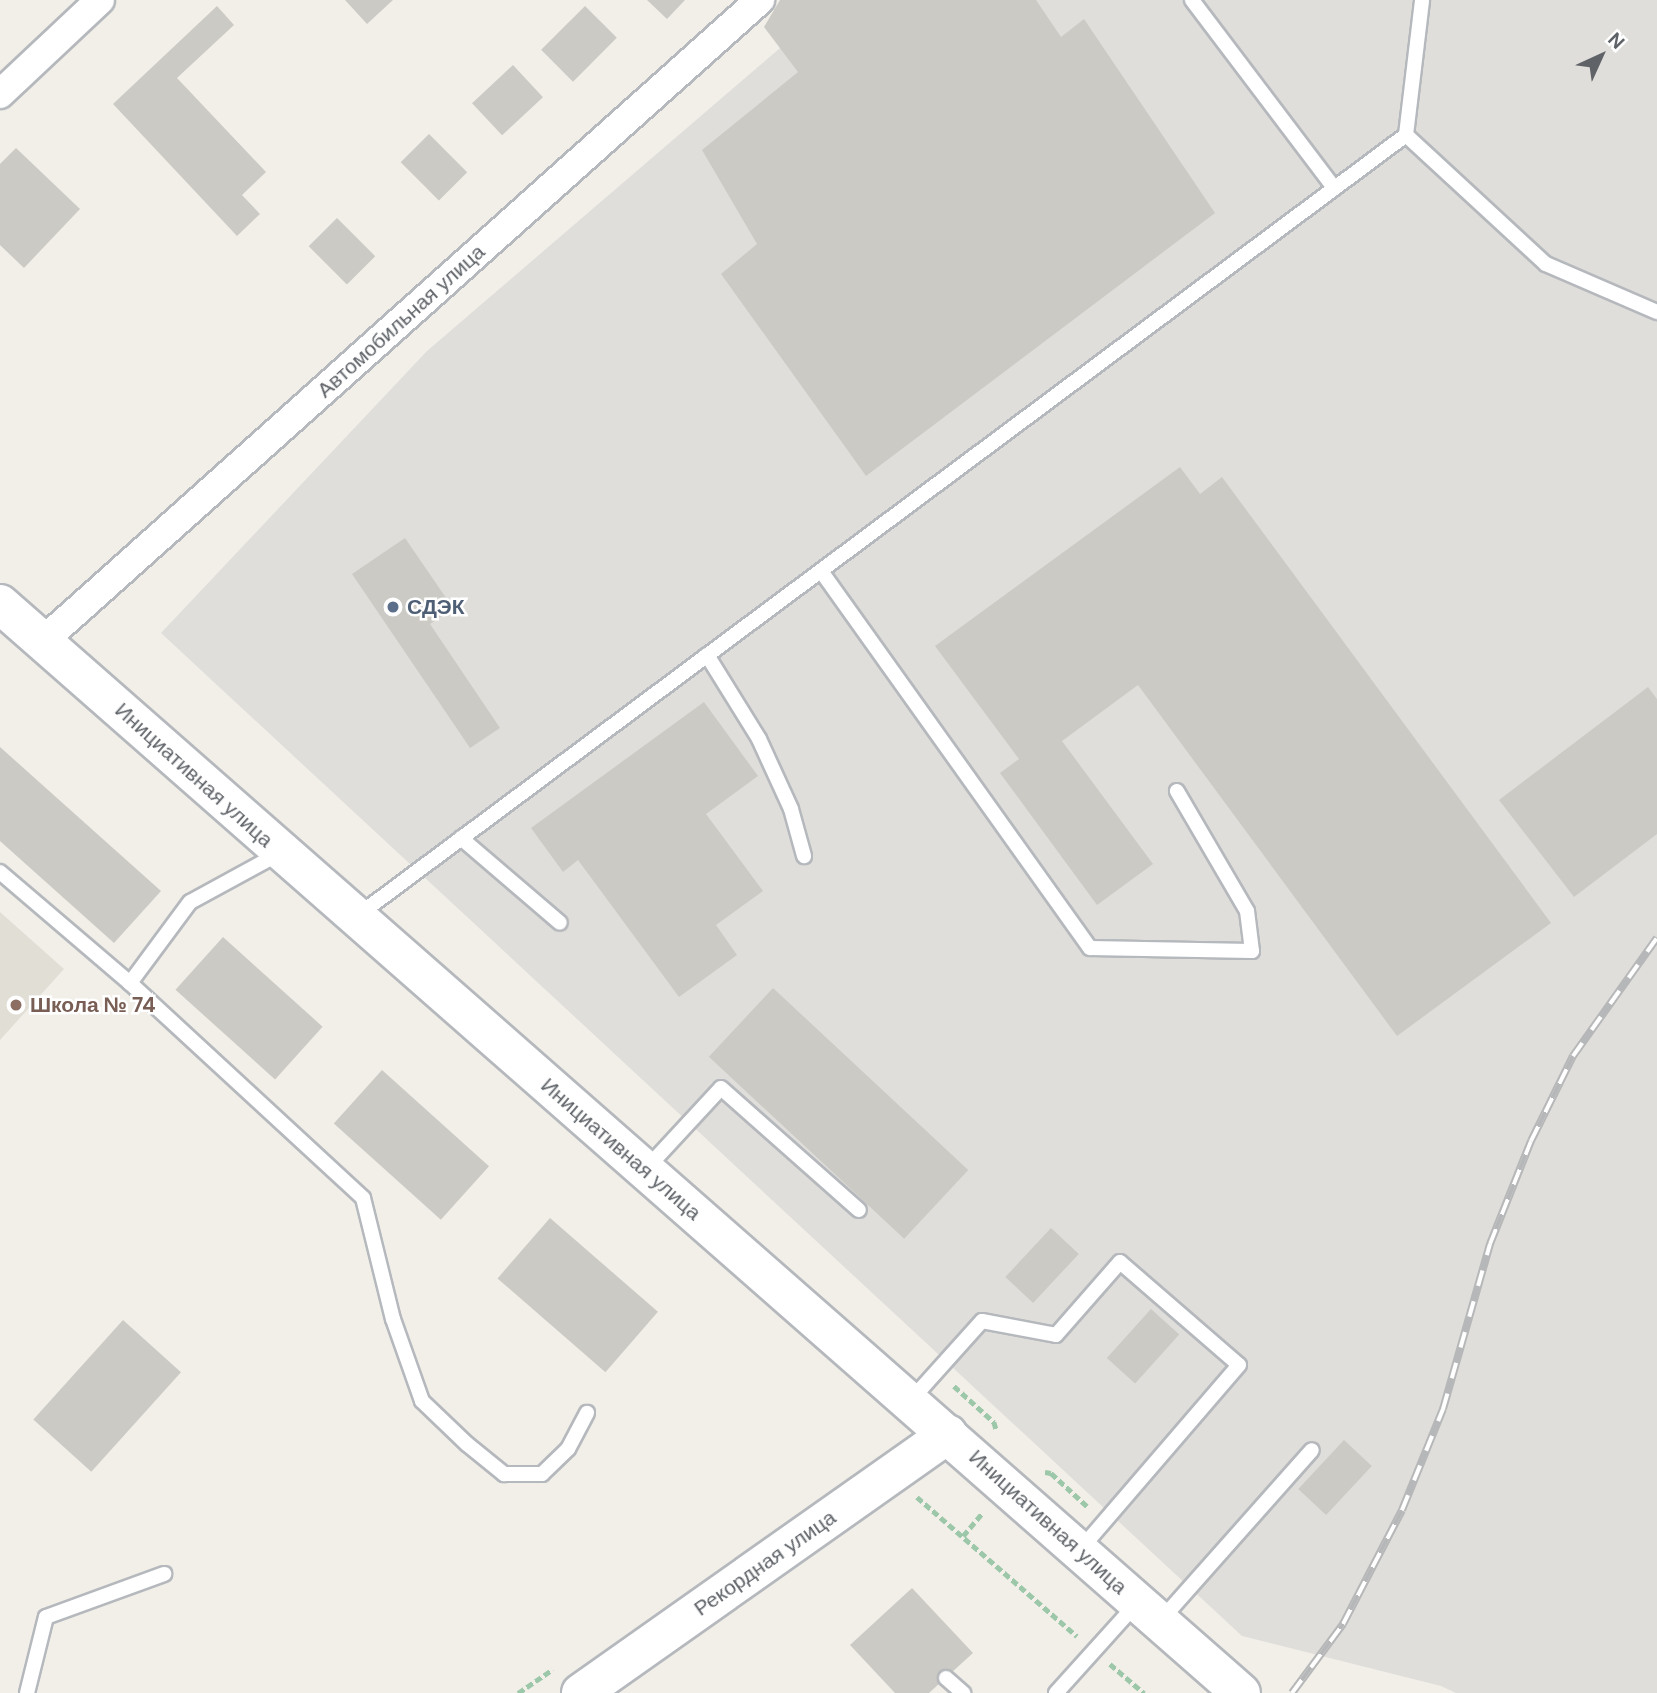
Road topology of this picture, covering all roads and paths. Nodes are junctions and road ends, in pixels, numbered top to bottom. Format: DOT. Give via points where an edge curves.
graph roads {
  1 [pos="100,0"];
  2 [pos="760,0"];
  3 [pos="1192,0"];
  4 [pos="1422,0"];
  5 [pos="0,94"];
  6 [pos="1406,135"];
  7 [pos="1335,188"];
  8 [pos="1657,312"];
  9 [pos="821,570"];
  10 [pos="0,604"];
  11 [pos="43,641"];
  12 [pos="707,655"];
  13 [pos="1177,791"];
  14 [pos="461,838"];
  15 [pos="281,852"];
  16 [pos="804,856"];
  17 [pos="0,872"];
  18 [pos="355,918"];
  19 [pos="560,923"];
  20 [pos="130,983"];
  21 [pos="645,1170"];
  22 [pos="859,1210"];
  23 [pos="911,1401"];
  24 [pos="587,1413"];
  25 [pos="948,1434"];
  26 [pos="1312,1450"];
  27 [pos="891,1474"];
  28 [pos="1080,1550"];
  29 [pos="164,1574"];
  30 [pos="1149,1611"];
  31 [pos="1094,1651"];
  32 [pos="572,1677"];
  33 [pos="946,1678"];
  34 [pos="27,1693"];
  35 [pos="518,1693"];
  36 [pos="963,1693"];
  37 [pos="1056,1693"];
  38 [pos="1144,1693"];
  39 [pos="1241,1693"];
  1 -- 5 [label="street"];
  2 -- 11 [label="street, Автомобильная улица"];
  3 -- 7 [label="lane"];
  4 -- 6 [label="lane"];
  6 -- 7 [label="lane"];
  6 -- 8 [label="lane" via="1546,264"];
  7 -- 9 [label="lane"];
  9 -- 12 [label="lane"];
  9 -- 13 [label="lane" via="1090,948 1252,951 1247,911"];
  10 -- 11 [label="main road, Инициативная улица"];
  11 -- 15 [label="main road, Инициативная улица"];
  12 -- 14 [label="lane"];
  12 -- 16 [label="lane" via="759,739 791,809"];
  14 -- 18 [label="lane"];
  14 -- 19 [label="lane"];
  15 -- 18 [label="main road, Инициативная улица"];
  15 -- 20 [label="lane" via="190,902"];
  17 -- 20 [label="lane"];
  18 -- 21 [label="main road, Инициативная улица"];
  20 -- 24 [label="lane" via="363,1198 393,1319 422,1401 467,1444 504,1474 542,1474 568,1450"];
  21 -- 22 [label="lane" via="721,1088"];
  21 -- 23 [label="main road, Инициативная улица"];
  23 -- 25 [label="main road, Инициативная улица"];
  23 -- 28 [label="lane" via="982,1321 1055,1335 1120,1262 1239,1365"];
  25 -- 27 [label="main road, Рекордная улица"];
  25 -- 28 [label="main road, Инициативная улица"];
  26 -- 30 [label="lane"];
  27 -- 31 [label="path"];
  27 -- 32 [label="main road, Рекордная улица"];
  28 -- 30 [label="main road, Инициативная улица"];
  29 -- 34 [label="lane" via="46,1617"];
  30 -- 31 [label="lane"];
  30 -- 39 [label="main road, Инициативная улица"];
  31 -- 37 [label="lane"];
  31 -- 38 [label="path"];
  32 -- 35 [label="path"];
  33 -- 36 [label="lane"];
}
